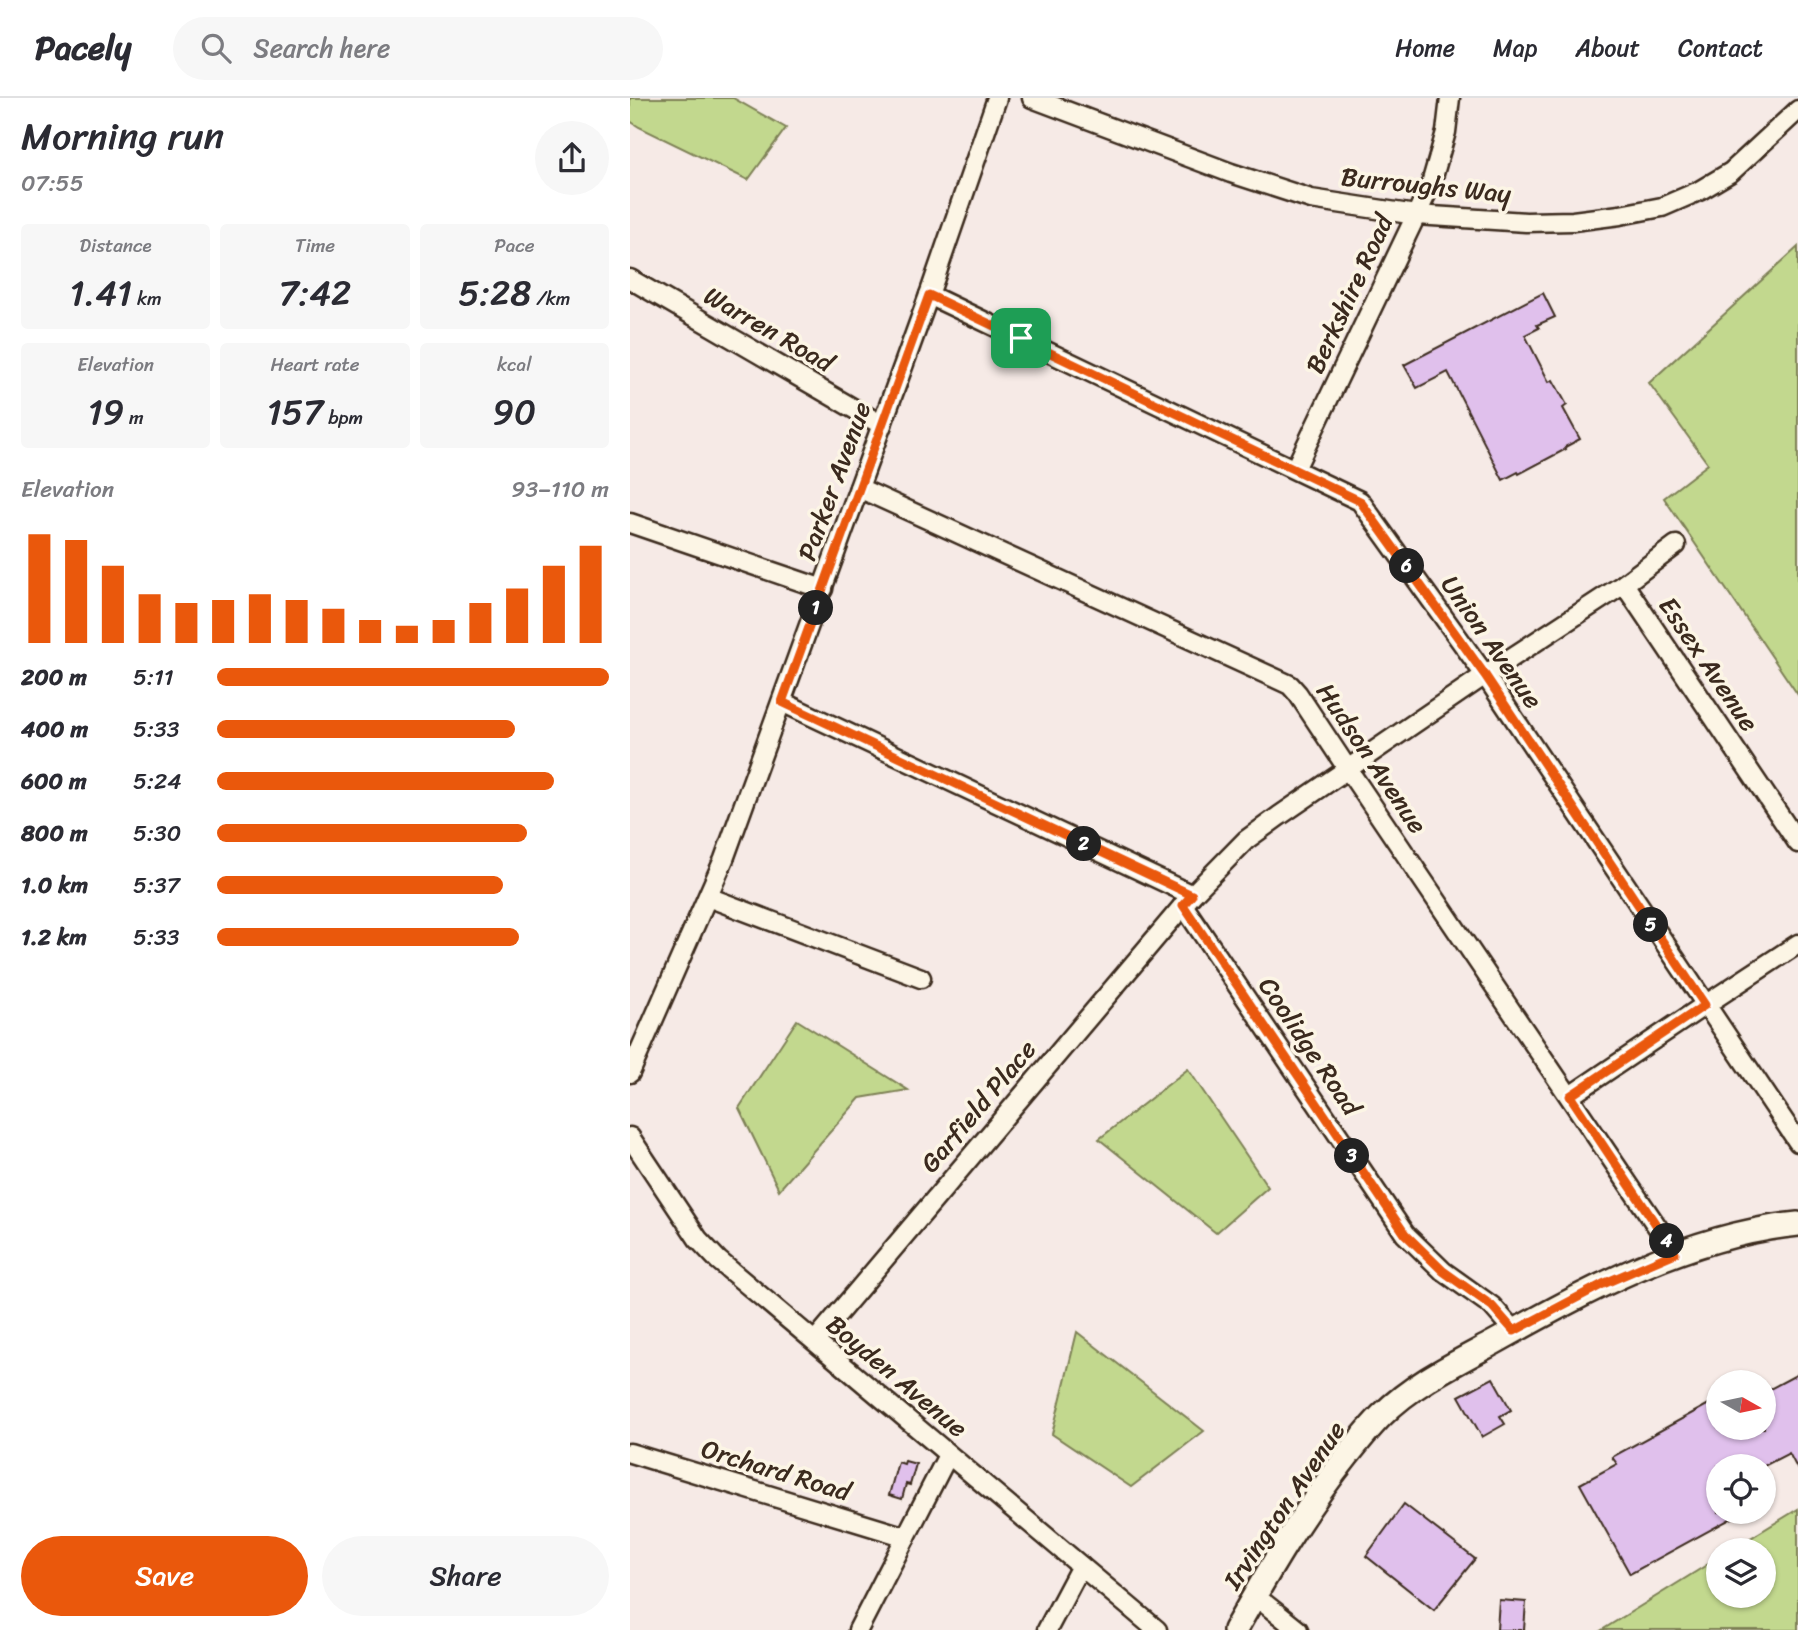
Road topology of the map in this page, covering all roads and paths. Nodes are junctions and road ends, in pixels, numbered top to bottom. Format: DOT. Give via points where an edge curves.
graph roads {
  1 [pos="997,98"];
  2 [pos="1032,98"];
  3 [pos="1450,98"];
  4 [pos="1798,110"];
  5 [pos="1416,215"];
  6 [pos="630,279"];
  7 [pos="929,295"];
  8 [pos="882,425"];
  9 [pos="1295,469"];
  10 [pos="859,488"];
  11 [pos="630,523"];
  12 [pos="1676,545"];
  13 [pos="1623,584"];
  14 [pos="823,589"];
  15 [pos="1485,675"];
  16 [pos="782,702"];
  17 [pos="1347,768"];
  18 [pos="1798,843"];
  19 [pos="708,897"];
  20 [pos="1187,900"];
  21 [pos="1798,944"];
  22 [pos="921,978"];
  23 [pos="1705,1005"];
  24 [pos="635,1052"];
  25 [pos="630,1073"];
  26 [pos="1570,1096"];
  27 [pos="630,1137"];
  28 [pos="1798,1142"];
  29 [pos="630,1168"];
  30 [pos="654,1175"];
  31 [pos="1798,1224"];
  32 [pos="1675,1253"];
  33 [pos="1514,1331"];
  34 [pos="815,1341"];
  35 [pos="630,1453"];
  36 [pos="948,1455"];
  37 [pos="906,1537"];
  38 [pos="1081,1566"];
  39 [pos="1254,1595"];
  40 [pos="858,1630"];
  41 [pos="1048,1630"];
  42 [pos="1157,1630"];
  43 [pos="1235,1630"];
  44 [pos="1298,1630"];
  1 -- 7 [label="street, Parker Avenue"];
  2 -- 5 [label="street, Burroughs Way" via="1311,199"];
  3 -- 5 [label="street, Berkshire Road" via="1441,152"];
  4 -- 5 [label="street, Burroughs Way" via="1731,172 1662,206 1620,215 1526,222"];
  5 -- 9 [label="street, Berkshire Road"];
  6 -- 8 [label="street, Warren Road"];
  7 -- 8 [label="street, Parker Avenue"];
  7 -- 9 [label="street, Union Avenue"];
  8 -- 10 [label="street, Parker Avenue"];
  9 -- 15 [label="street, Union Avenue" via="1360,501"];
  10 -- 14 [label="street, Parker Avenue"];
  10 -- 17 [label="street, Hudson Avenue" via="1290,685"];
  11 -- 14 [label="street"];
  12 -- 13 [label="street, Garfield Place"];
  13 -- 15 [label="street, Garfield Place"];
  13 -- 18 [label="street, Essex Avenue"];
  14 -- 16 [label="street, Parker Avenue"];
  15 -- 17 [label="street, Garfield Place"];
  15 -- 23 [label="street, Union Avenue"];
  16 -- 19 [label="street, Parker Avenue"];
  16 -- 20 [label="street"];
  17 -- 20 [label="street, Garfield Place" via="1246,840"];
  17 -- 26 [label="street, Hudson Avenue"];
  19 -- 22 [label="street"];
  19 -- 24 [label="street, Parker Avenue"];
  20 -- 33 [label="street, Coolidge Road" via="1405,1234 1443,1271 1492,1306"];
  20 -- 34 [label="street, Garfield Place"];
  21 -- 23 [label="street"];
  23 -- 26 [label="street"];
  23 -- 28 [label="street, Union Avenue"];
  24 -- 25 [label="street, Parker Avenue"];
  26 -- 32 [label="street, Hudson Avenue"];
  27 -- 30 [label="street, Boyden Avenue"];
  29 -- 30 [label="street"];
  30 -- 34 [label="street, Boyden Avenue" via="718,1260"];
  31 -- 32 [label="main road, Irvington Avenue" via="1745,1232"];
  32 -- 33 [label="main road, Irvington Avenue"];
  33 -- 39 [label="main road, Irvington Avenue" via="1417,1386 1381,1415 1318,1495"];
  34 -- 36 [label="street, Boyden Avenue"];
  35 -- 37 [label="street, Orchard Road"];
  36 -- 37 [label="street"];
  36 -- 38 [label="street, Boyden Avenue"];
  37 -- 40 [label="street"];
  38 -- 41 [label="street"];
  38 -- 42 [label="street, Boyden Avenue"];
  39 -- 43 [label="main road, Irvington Avenue"];
  39 -- 44 [label="street"];
}
